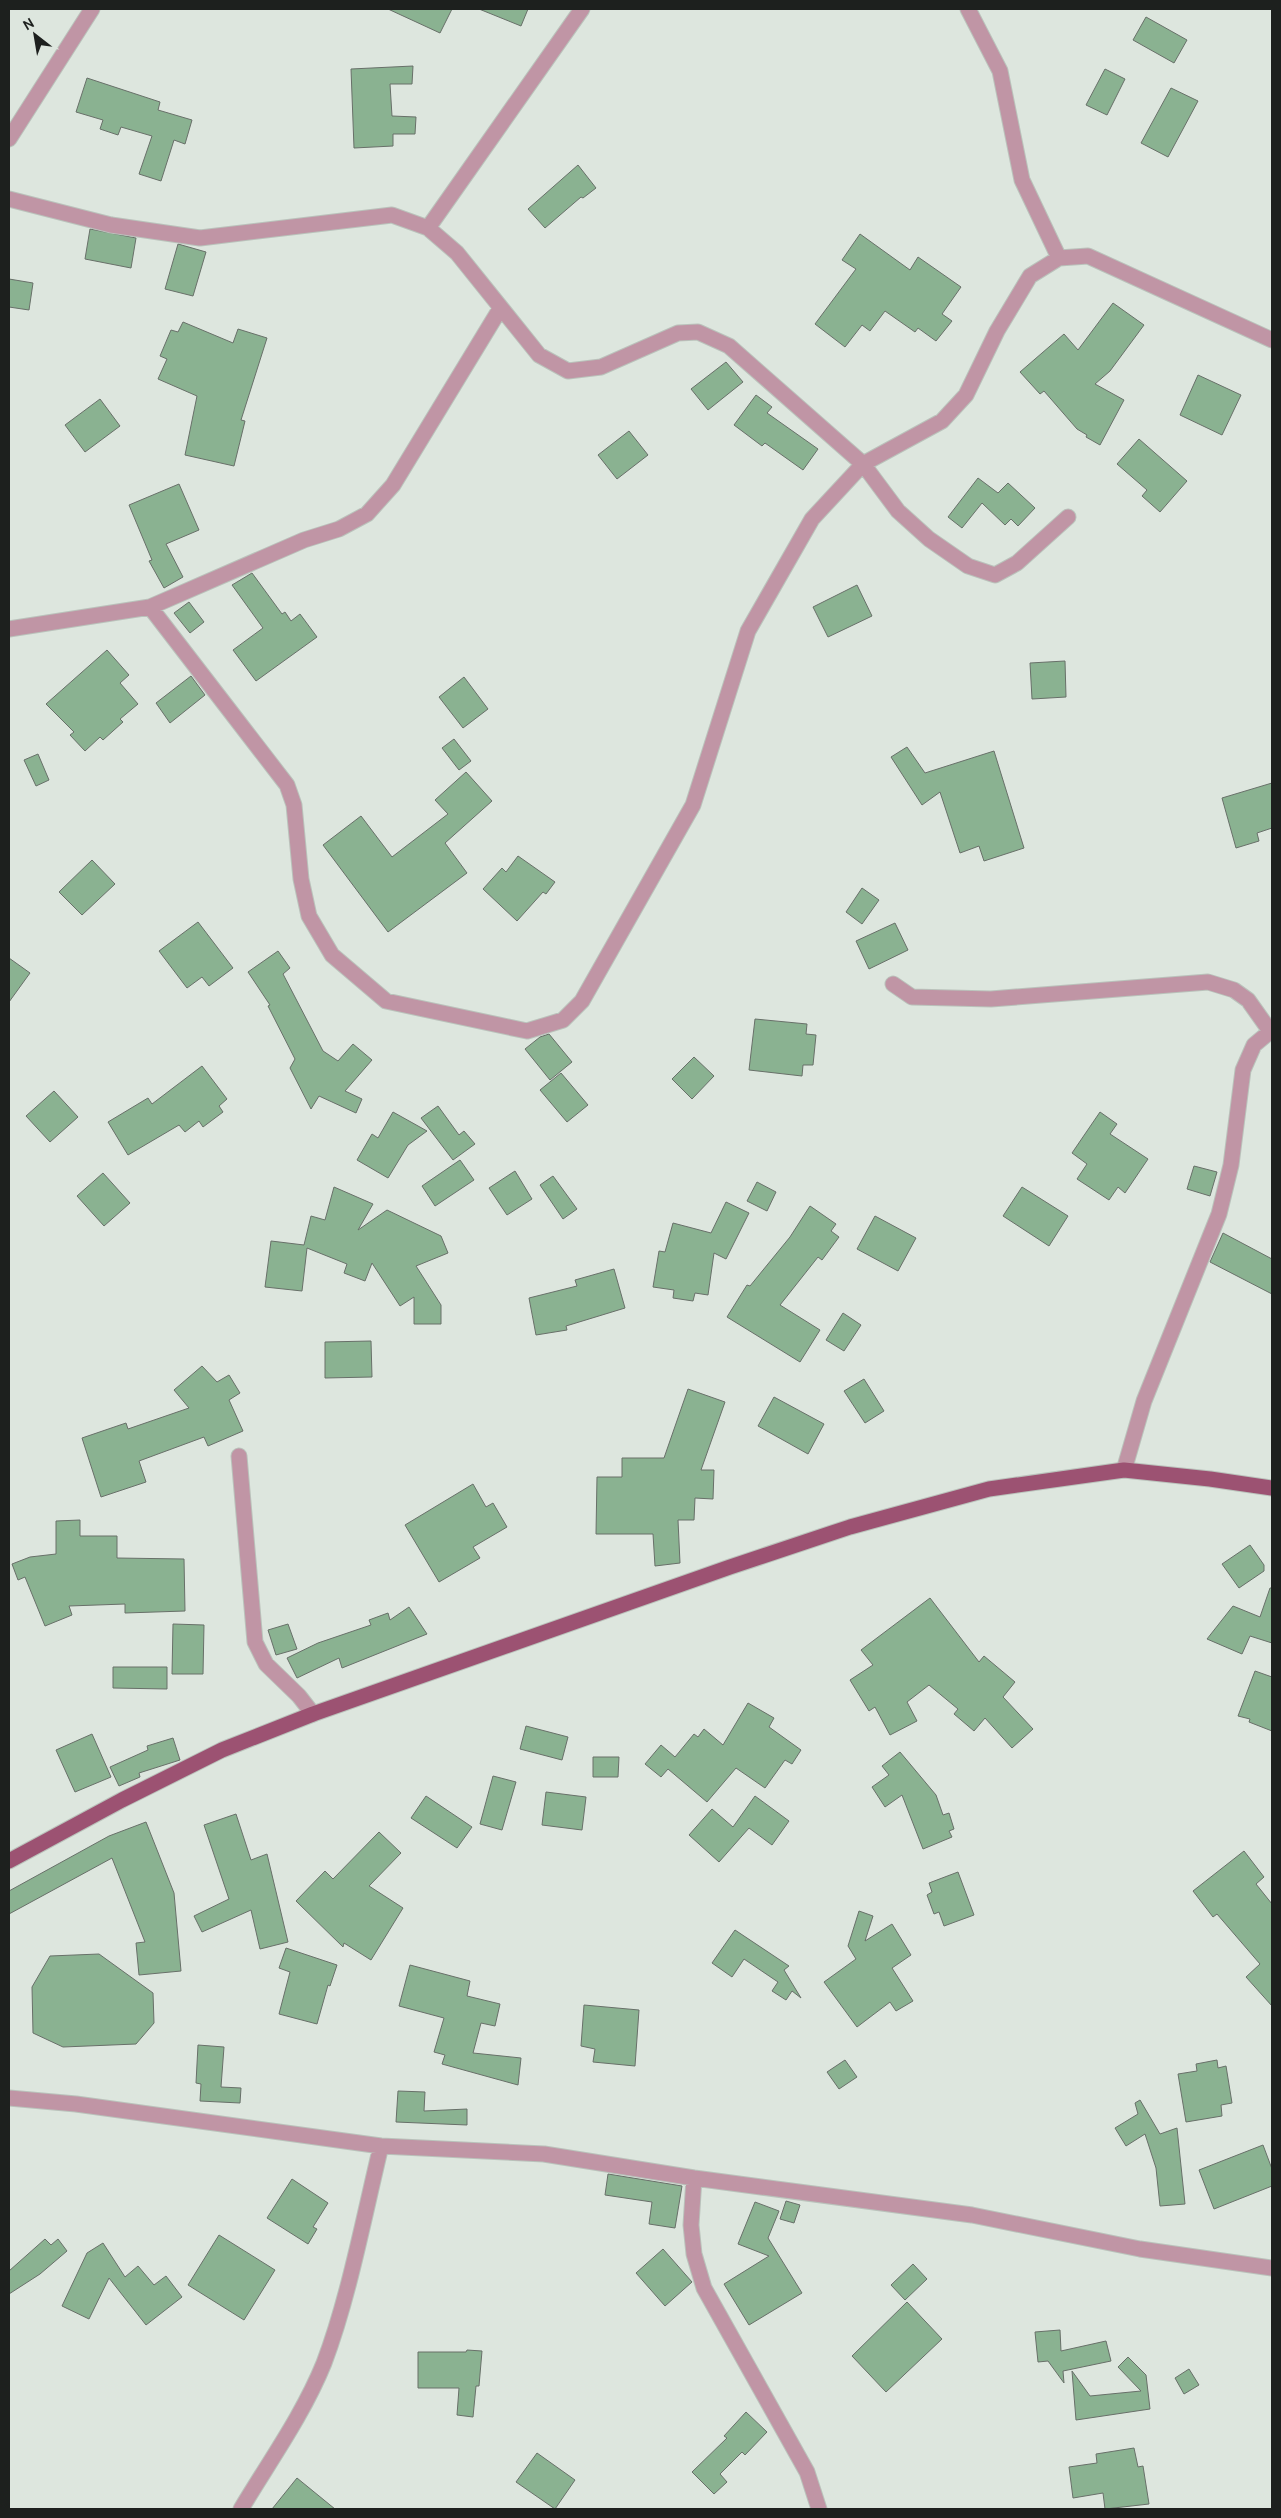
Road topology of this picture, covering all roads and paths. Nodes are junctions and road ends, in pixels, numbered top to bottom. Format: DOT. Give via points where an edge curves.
graph roads {
  1 [pos="92,9"];
  2 [pos="582,9"];
  3 [pos="968,9"];
  4 [pos="9,139"];
  5 [pos="9,199"];
  6 [pos="428,228"];
  7 [pos="1060,258"];
  8 [pos="500,309"];
  9 [pos="1272,340"];
  10 [pos="863,464"];
  11 [pos="1068,517"];
  12 [pos="150,607"];
  13 [pos="9,629"];
  14 [pos="893,984"];
  15 [pos="1271,1030"];
  16 [pos="239,1456"];
  17 [pos="1124,1470"];
  18 [pos="1272,1488"];
  19 [pos="313,1714"];
  20 [pos="9,1862"];
  21 [pos="9,2098"];
  22 [pos="382,2146"];
  23 [pos="694,2178"];
  24 [pos="1272,2268"];
  25 [pos="241,2509"];
  26 [pos="819,2509"];
  1 -- 4 [label="street"];
  2 -- 6 [label="street"];
  3 -- 7 [label="street" via="1000,71 1022,180"];
  5 -- 6 [label="street" via="111,225 200,238 392,214"];
  6 -- 8 [label="street" via="457,254"];
  7 -- 9 [label="street" via="1088,256"];
  7 -- 10 [label="street" via="1030,276 997,332 966,395 942,421"];
  8 -- 10 [label="street" via="539,355 568,371 601,367 678,333 698,332 729,346"];
  8 -- 12 [label="street" via="393,485 367,514"];
  10 -- 11 [label="street" via="898,512 929,539 968,566 995,575 1017,563"];
  10 -- 12 [label="street" via="812,519 748,631 694,805 582,1001 563,1020 527,1031 386,1001 332,954 309,916 301,879 294,805 287,785"];
  12 -- 13 [label="street"];
  14 -- 15 [label="street" via="912,997 991,999 1208,982 1234,990 1248,1000"];
  15 -- 17 [label="street" via="1254,1045 1243,1070 1231,1165 1219,1214 1144,1401"];
  16 -- 19 [label="street" via="255,1642 266,1664 300,1696"];
  17 -- 18 [label="main road"];
  17 -- 19 [label="main road" via="989,1489 850,1527"];
  19 -- 20 [label="main road" via="222,1750"];
  21 -- 22 [label="street" via="76,2104"];
  22 -- 23 [label="street" via="544,2154"];
  22 -- 25 [label="street" via="345,2293 323,2364 292,2426"];
  23 -- 24 [label="street" via="972,2215 1140,2249"];
  23 -- 26 [label="street" via="691,2225 694,2254 704,2288 808,2472"];
}
